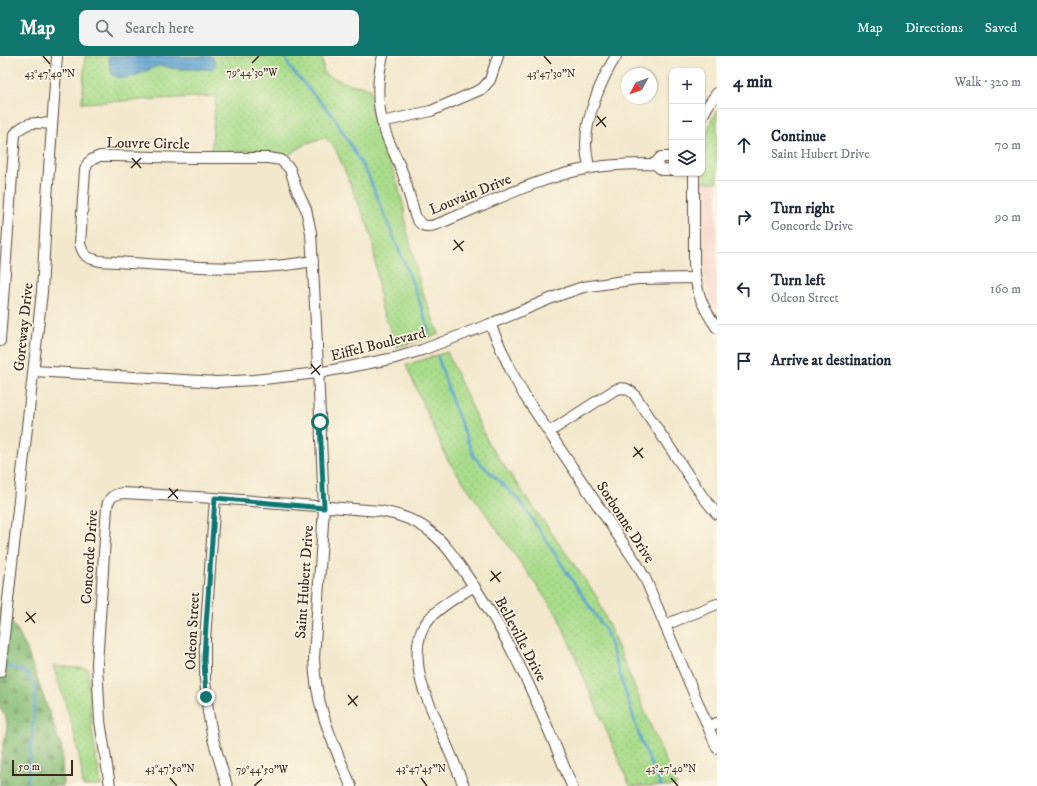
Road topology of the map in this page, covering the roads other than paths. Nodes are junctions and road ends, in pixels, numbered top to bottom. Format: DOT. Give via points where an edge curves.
graph roads {
  1 [pos="57,56"];
  2 [pos="383,56"];
  3 [pos="498,56"];
  4 [pos="616,56"];
  5 [pos="717,93"];
  6 [pos="705,111"];
  7 [pos="382,122"];
  8 [pos="51,124"];
  9 [pos="669,157"];
  10 [pos="655,164"];
  11 [pos="589,168"];
  12 [pos="669,170"];
  13 [pos="694,176"];
  14 [pos="313,261"];
  15 [pos="695,278"];
  16 [pos="490,324"];
  17 [pos="717,328"];
  18 [pos="0,341"];
  19 [pos="34,371"];
  20 [pos="318,373"];
  21 [pos="549,432"];
  22 [pos="215,498"];
  23 [pos="324,508"];
  24 [pos="717,514"];
  25 [pos="474,586"];
  26 [pos="717,604"];
  27 [pos="665,625"];
  28 [pos="0,672"];
  29 [pos="712,724"];
  30 [pos="717,748"];
  31 [pos="110,786"];
  32 [pos="227,786"];
  33 [pos="351,786"];
  34 [pos="464,786"];
  35 [pos="572,786"];
  1 -- 8 [label="street, Goreway Drive"];
  2 -- 7 [label="street, Louvain Drive" via="378,81"];
  3 -- 7 [label="street" via="490,80 482,89 431,111"];
  4 -- 11 [label="street" via="599,88 590,118 586,143"];
  5 -- 6 [label="street"];
  7 -- 11 [label="street, Louvain Drive" via="403,174 415,215 422,225 438,224 539,182"];
  8 -- 18 [label="street" via="32,123 19,129 15,134"];
  8 -- 19 [label="street, Goreway Drive" via="42,292"];
  9 -- 10 [label="street, Louvain Drive" via="661,157"];
  10 -- 11 [label="street, Louvain Drive"];
  10 -- 12 [label="street, Louvain Drive" via="662,170"];
  13 -- 15 [label="street"];
  14 -- 14 [label="street, Louvre Circle" via="306,209 290,169 282,160 100,156 88,163 85,170 80,244 82,252 88,258 100,261 233,269 294,265"];
  14 -- 20 [label="street, Louvre Circle"];
  15 -- 16 [label="street, Eiffel Boulevard" via="637,278 583,287"];
  15 -- 17 [label="street" via="700,301"];
  16 -- 20 [label="street, Eiffel Boulevard" via="395,358"];
  16 -- 21 [label="street, Sorbonne Drive" via="518,384"];
  19 -- 20 [label="street, Eiffel Boulevard" via="217,382"];
  19 -- 28 [label="street, Goreway Drive"];
  20 -- 23 [label="street, Saint Hubert Drive"];
  21 -- 24 [label="street" via="619,388 629,390"];
  21 -- 27 [label="street, Sorbonne Drive" via="637,564"];
  22 -- 23 [label="street, Concorde Drive"];
  22 -- 31 [label="street, Concorde Drive" via="122,493 112,496 108,502 97,664 100,721"];
  22 -- 32 [label="street, Odeon Street" via="205,640 205,679 213,739"];
  23 -- 25 [label="street, Belleville Drive" via="380,511 418,523 440,540"];
  23 -- 33 [label="street, Saint Hubert Drive" via="314,670 322,714"];
  25 -- 34 [label="street" via="427,620 420,638 418,654 420,680"];
  25 -- 35 [label="street, Belleville Drive" via="519,664"];
  26 -- 27 [label="street"];
  27 -- 29 [label="street, Sorbonne Drive"];
  29 -- 30 [label="street, Sorbonne Drive"];
}
